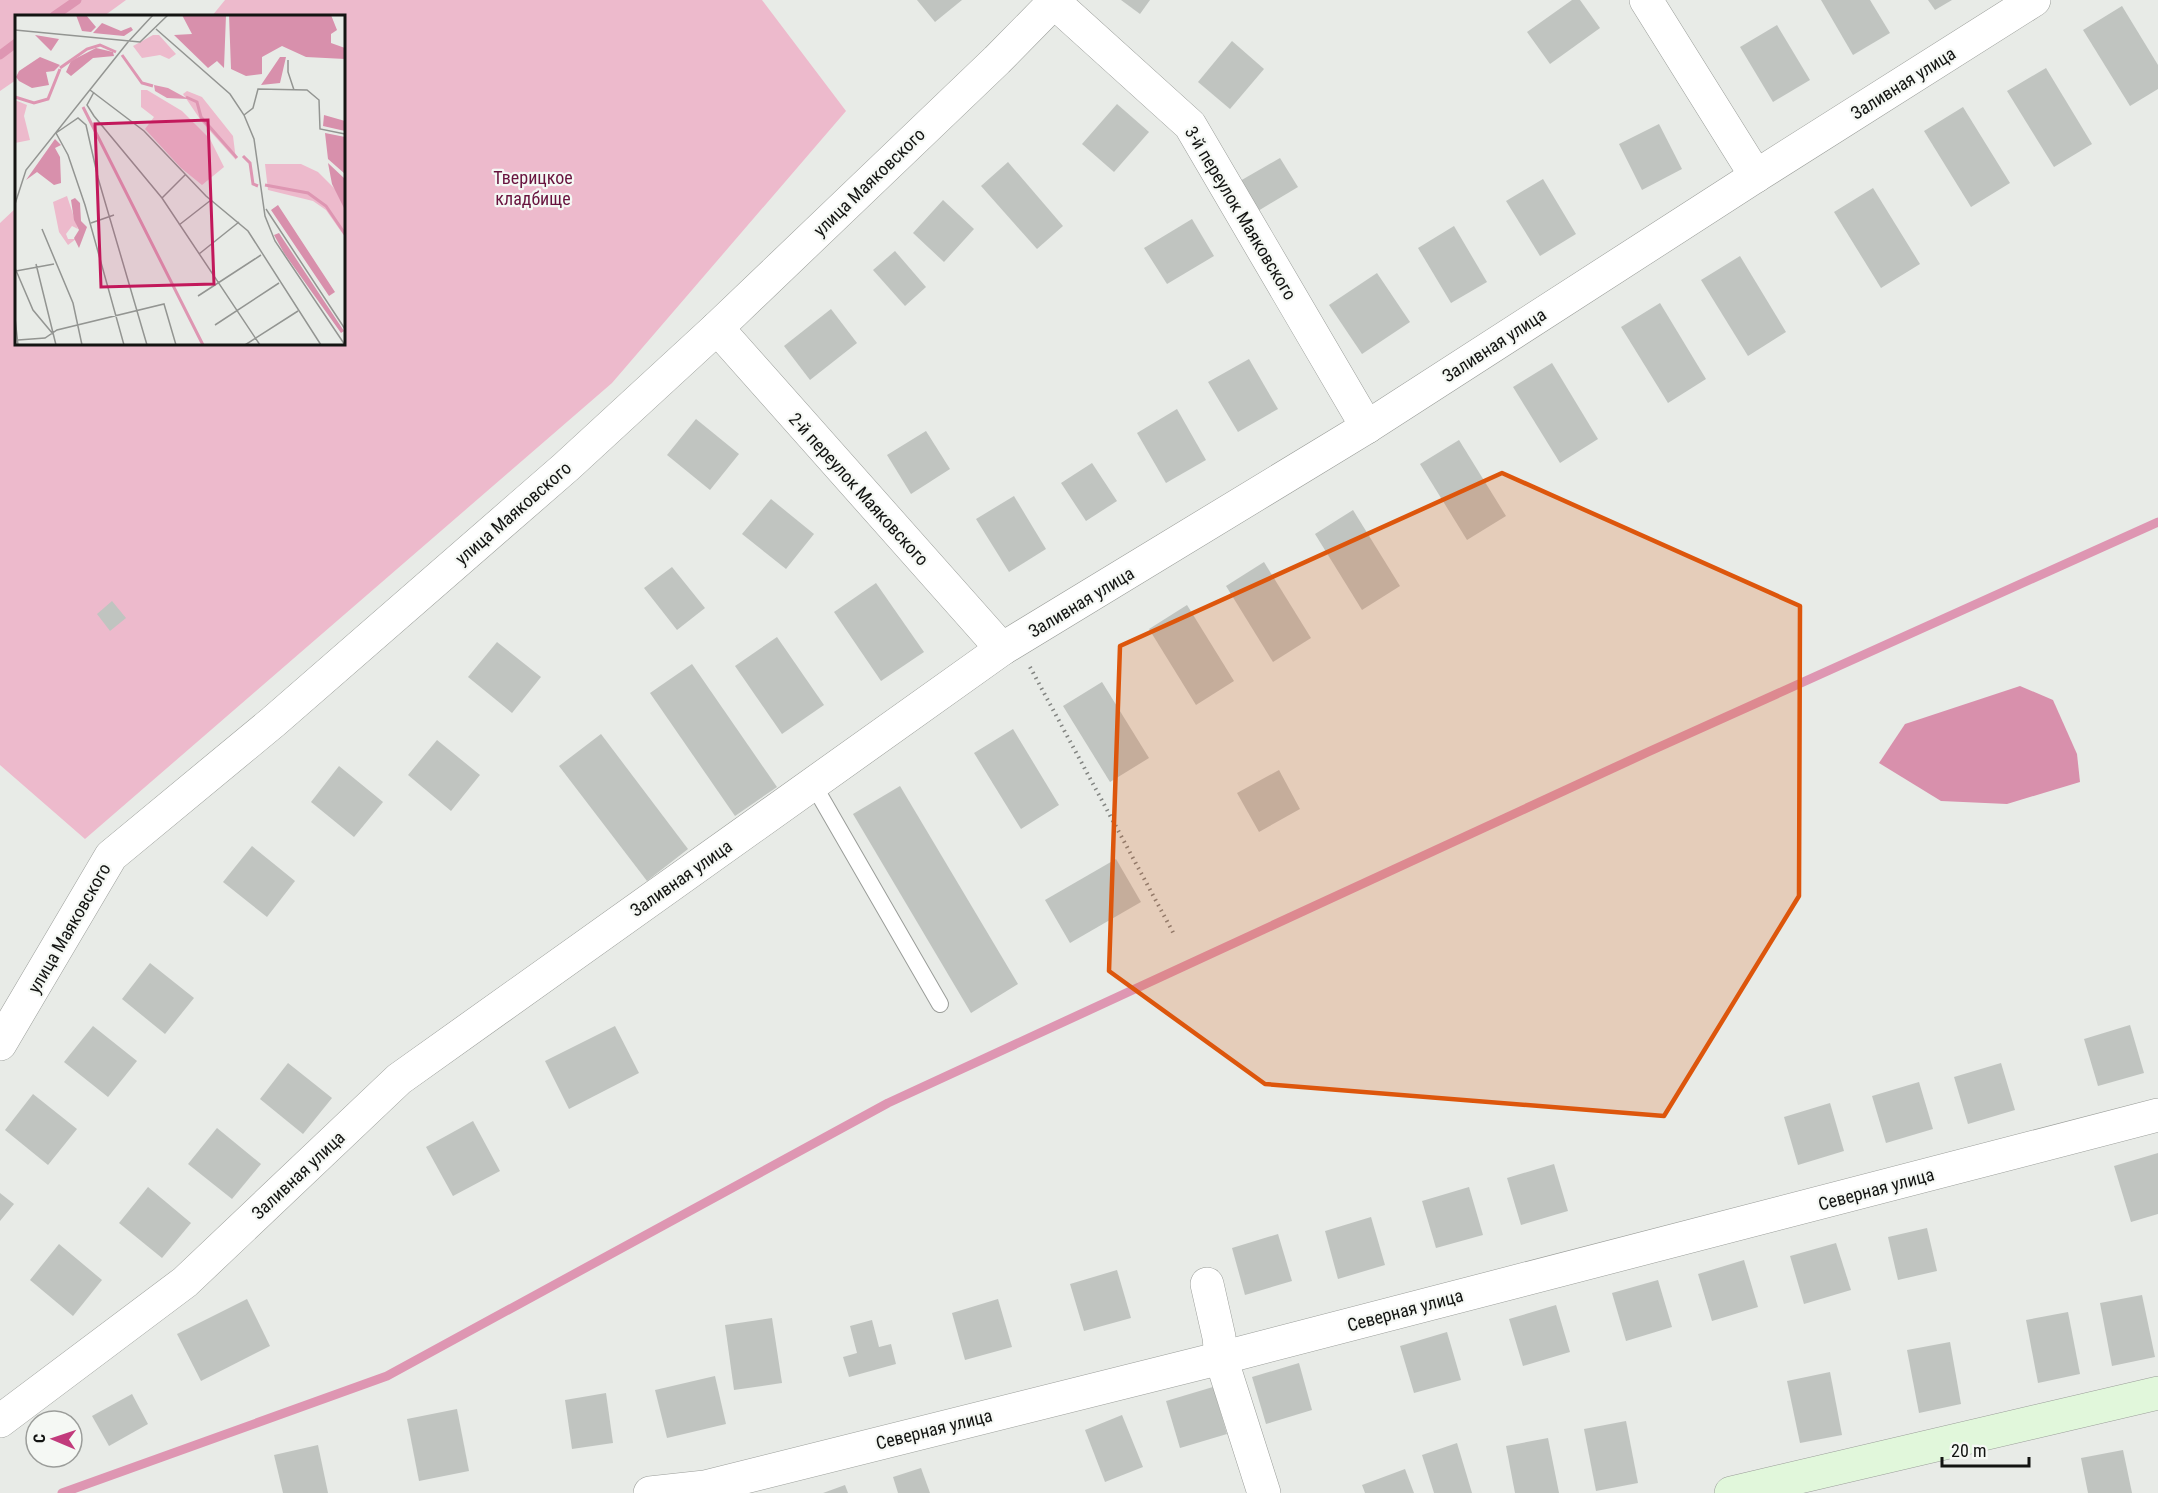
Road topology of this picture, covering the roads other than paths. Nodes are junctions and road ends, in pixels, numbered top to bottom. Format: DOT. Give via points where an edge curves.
graph roads {
  1 [pos="1646,0"];
  2 [pos="2034,0"];
  3 [pos="1055,1"];
  4 [pos="1756,176"];
  5 [pos="717,328"];
  6 [pos="1367,427"];
  7 [pos="1010,645"];
  8 [pos="813,784"];
  9 [pos="939,1004"];
  10 [pos="0,1044"];
  11 [pos="2158,1116"];
  12 [pos="1208,1284"];
  13 [pos="1221,1358"];
  14 [pos="2158,1393"];
  15 [pos="0,1421"];
  16 [pos="650,1493"];
  17 [pos="1264,1493"];
  18 [pos="1731,1493"];
  1 -- 4 [label="street"];
  2 -- 4 [label="street, Заливная улица"];
  3 -- 5 [label="street, улица Маяковского"];
  3 -- 6 [label="street, 3-й переулок Маяковского" via="1190,124"];
  4 -- 6 [label="street, Заливная улица"];
  5 -- 7 [label="street, 2-й переулок Маяковского"];
  5 -- 10 [label="street, улица Маяковского" via="557,475 273,722 111,856"];
  6 -- 7 [label="street, Заливная улица"];
  7 -- 8 [label="street, Заливная улица"];
  8 -- 9 [label="lane"];
  8 -- 15 [label="street, Заливная улица" via="399,1079 185,1282"];
  11 -- 13 [label="street, Северная улица"];
  12 -- 13 [label="street"];
  13 -- 16 [label="street, Северная улица" via="705,1487"];
  13 -- 17 [label="street"];
  14 -- 18 [label="street"];
}
